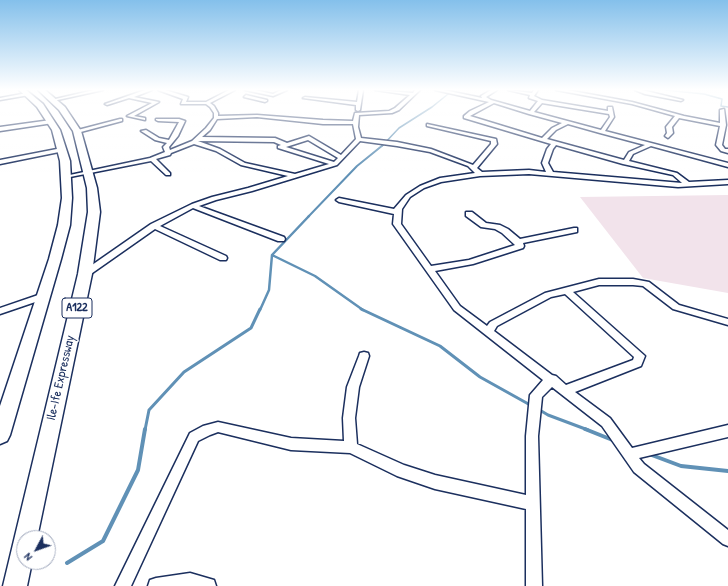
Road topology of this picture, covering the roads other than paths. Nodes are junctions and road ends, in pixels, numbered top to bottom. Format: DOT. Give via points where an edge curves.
graph roads {
  1 [pos="48,117"];
  2 [pos="68,117"];
  3 [pos="135,117"];
  4 [pos="229,117"];
  5 [pos="272,117"];
  6 [pos="356,117"];
  7 [pos="467,117"];
  8 [pos="544,117"];
  9 [pos="612,117"];
  10 [pos="677,117"];
  11 [pos="685,117"];
  12 [pos="722,117"];
  13 [pos="216,118"];
  14 [pos="143,119"];
  15 [pos="120,120"];
  16 [pos="158,120"];
  17 [pos="51,122"];
  18 [pos="354,123"];
  19 [pos="566,123"];
  20 [pos="429,125"];
  21 [pos="723,125"];
  22 [pos="0,128"];
  23 [pos="77,131"];
  24 [pos="144,131"];
  25 [pos="602,132"];
  26 [pos="668,136"];
  27 [pos="359,139"];
  28 [pos="195,140"];
  29 [pos="543,140"];
  30 [pos="171,142"];
  31 [pos="555,143"];
  32 [pos="286,145"];
  33 [pos="650,145"];
  34 [pos="62,150"];
  35 [pos="728,151"];
  36 [pos="168,154"];
  37 [pos="342,158"];
  38 [pos="152,159"];
  39 [pos="0,162"];
  40 [pos="625,163"];
  41 [pos="335,164"];
  42 [pos="728,165"];
  43 [pos="477,171"];
  44 [pos="89,173"];
  45 [pos="168,174"];
  46 [pos="550,174"];
  47 [pos="66,177"];
  48 [pos="296,177"];
  49 [pos="728,182"];
  50 [pos="687,184"];
  51 [pos="339,200"];
  52 [pos="193,206"];
  53 [pos="397,212"];
  54 [pos="469,214"];
  55 [pos="154,226"];
  56 [pos="574,230"];
  57 [pos="281,239"];
  58 [pos="518,242"];
  59 [pos="223,258"];
  60 [pos="429,269"];
  61 [pos="85,274"];
  62 [pos="566,290"];
  63 [pos="44,296"];
  64 [pos="0,311"];
  65 [pos="728,322"];
  66 [pos="489,332"];
  67 [pos="364,356"];
  68 [pos="552,379"];
  69 [pos="564,391"];
  70 [pos="5,404"];
  71 [pos="728,432"];
  72 [pos="0,435"];
  73 [pos="351,447"];
  74 [pos="630,454"];
  75 [pos="534,504"];
  76 [pos="28,530"];
  77 [pos="728,539"];
  78 [pos="19,570"];
  79 [pos="15,586"];
  80 [pos="123,586"];
  81 [pos="156,586"];
  82 [pos="208,586"];
  83 [pos="534,586"];
  1 -- 17 [label="highway, A122"];
  2 -- 23 [label="highway, Ile-Ife Expressway / A122"];
  3 -- 14 [label="street"];
  4 -- 13 [label="street"];
  5 -- 18 [label="street"];
  6 -- 18 [label="street"];
  7 -- 29 [label="street"];
  8 -- 19 [label="street"];
  9 -- 25 [label="street"];
  10 -- 26 [label="street" via="669,127"];
  11 -- 21 [label="street"];
  12 -- 21 [label="street"];
  13 -- 28 [label="street"];
  15 -- 23 [label="street"];
  16 -- 30 [label="street" via="182,121"];
  17 -- 22 [label="street"];
  17 -- 34 [label="highway, A122"];
  18 -- 27 [label="street"];
  19 -- 25 [label="street"];
  19 -- 29 [label="street" via="554,129"];
  20 -- 43 [label="street" via="494,140"];
  21 -- 35 [label="street" via="719,145"];
  23 -- 44 [label="highway, Ile-Ife Expressway / A122"];
  24 -- 30 [label="street" via="157,139"];
  25 -- 33 [label="street"];
  27 -- 37 [label="street"];
  27 -- 43 [label="street" via="431,152 453,158"];
  28 -- 32 [label="street" via="275,140"];
  28 -- 36 [label="street"];
  28 -- 48 [label="street" via="243,164"];
  29 -- 31 [label="street"];
  30 -- 36 [label="street" via="166,147"];
  31 -- 40 [label="street"];
  31 -- 46 [label="street" via="545,163"];
  32 -- 37 [label="street" via="309,138"];
  32 -- 41 [label="street" via="280,148"];
  33 -- 40 [label="street" via="631,153"];
  33 -- 42 [label="street"];
  34 -- 39 [label="street"];
  34 -- 47 [label="highway, A122"];
  36 -- 38 [label="street"];
  37 -- 41 [label="street"];
  38 -- 44 [label="street"];
  38 -- 45 [label="street"];
  40 -- 50 [label="street" via="675,174"];
  41 -- 48 [label="street"];
  43 -- 46 [label="street"];
  43 -- 53 [label="street" via="422,187 408,196"];
  44 -- 47 [label="street"];
  44 -- 61 [label="highway, Ile-Ife Expressway / A122" via="94,212"];
  46 -- 50 [label="street" via="648,184"];
  47 -- 63 [label="highway, A122" via="64,224"];
  48 -- 52 [label="street" via="214,198"];
  49 -- 50 [label="street"];
  51 -- 53 [label="street"];
  52 -- 55 [label="street"];
  52 -- 57 [label="street"];
  53 -- 60 [label="street" via="397,224"];
  54 -- 58 [label="street" via="484,225 504,231"];
  55 -- 59 [label="street"];
  55 -- 61 [label="street"];
  56 -- 58 [label="street"];
  58 -- 60 [label="street" via="520,246 489,258"];
  60 -- 66 [label="street" via="457,308"];
  61 -- 76 [label="highway, Ile-Ife Expressway / A122"];
  62 -- 65 [label="street" via="599,282 646,284 676,307"];
  62 -- 66 [label="street" via="548,295 524,307 494,324"];
  62 -- 69 [label="street" via="640,356 637,363"];
  63 -- 64 [label="street"];
  63 -- 70 [label="highway, A122"];
  66 -- 68 [label="street"];
  67 -- 73 [label="street" via="352,387 349,418"];
  68 -- 69 [label="street"];
  68 -- 75 [label="street" via="536,395 532,436"];
  69 -- 74 [label="street" via="606,422"];
  70 -- 72 [label="highway, A122"];
  71 -- 74 [label="street"];
  73 -- 75 [label="street" via="402,471 435,482"];
  73 -- 80 [label="street" via="291,444 218,427 194,437"];
  74 -- 77 [label="street" via="640,468"];
  75 -- 83 [label="street"];
  78 -- 79 [label="highway"];
  81 -- 82 [label="street" via="190,581"];
}
